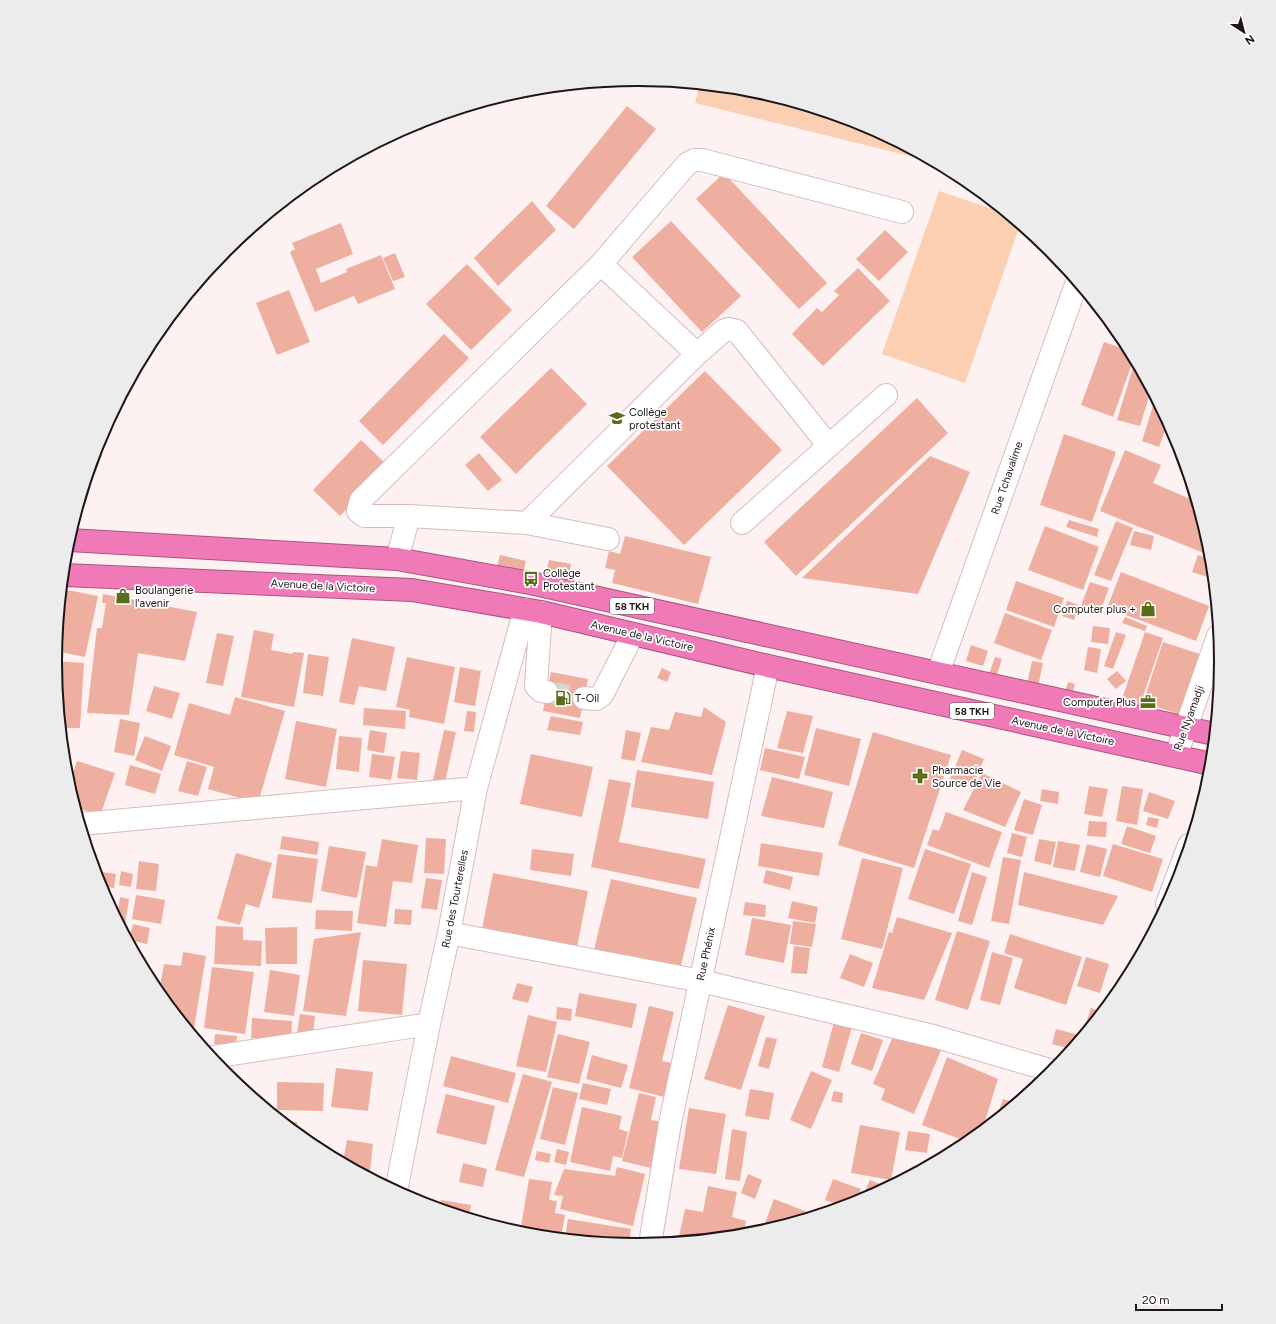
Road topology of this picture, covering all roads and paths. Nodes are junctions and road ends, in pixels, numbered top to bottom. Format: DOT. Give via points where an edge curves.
graph roads {
  1 [pos="902,212"];
  2 [pos="601,264"];
  3 [pos="1075,287"];
  4 [pos="697,354"];
  5 [pos="886,395"];
  6 [pos="829,446"];
  7 [pos="409,516"];
  8 [pos="527,523"];
  9 [pos="742,523"];
  10 [pos="608,539"];
  11 [pos="75,540"];
  12 [pos="397,559"];
  13 [pos="69,574"];
  14 [pos="533,611"];
  15 [pos="634,634"];
  16 [pos="1214,649"];
  17 [pos="768,666"];
  18 [pos="938,673"];
  19 [pos="547,692"];
  20 [pos="584,698"];
  21 [pos="1187,727"];
  22 [pos="1209,733"];
  23 [pos="1176,756"];
  24 [pos="1205,763"];
  25 [pos="476,788"];
  26 [pos="86,824"];
  27 [pos="449,933"];
  28 [pos="701,981"];
  29 [pos="429,1024"];
  30 [pos="218,1056"];
  31 [pos="1045,1069"];
  32 [pos="397,1185"];
  33 [pos="651,1238"];
  1 -- 2 [label="street" via="694,160 687,164"];
  2 -- 4 [label="street"];
  2 -- 7 [label="street" via="359,504 358,511 364,516"];
  3 -- 18 [label="street, Rue Tchavalime"];
  4 -- 6 [label="street" via="723,331 737,331"];
  4 -- 8 [label="street"];
  5 -- 6 [label="street"];
  6 -- 9 [label="street"];
  7 -- 8 [label="street"];
  7 -- 12 [label="street"];
  8 -- 10 [label="street"];
  11 -- 12 [label="highway, 58 TKH"];
  12 -- 18 [label="highway, 58 TKH" via="530,583"];
  13 -- 14 [label="highway, Avenue de la Victoire / 58 TKH" via="412,590"];
  14 -- 15 [label="highway, Avenue de la Victoire / 58 TKH"];
  14 -- 19 [label="street" via="536,686"];
  14 -- 25 [label="street, Rue des Tourterelles"];
  15 -- 17 [label="highway, Avenue de la Victoire / 58 TKH"];
  15 -- 20 [label="street" via="602,695 596,699"];
  16 -- 21 [label="street, Rue Nyamadji"];
  17 -- 23 [label="highway, Avenue de la Victoire / 58 TKH"];
  17 -- 28 [label="street, Rue Phénix"];
  18 -- 21 [label="highway, 58 TKH"];
  21 -- 22 [label="highway, 58 TKH"];
  21 -- 23 [label="street, Rue Nyamadji"];
  23 -- 24 [label="highway, Avenue de la Victoire / 58 TKH"];
  25 -- 26 [label="street"];
  25 -- 27 [label="street, Rue des Tourterelles"];
  27 -- 28 [label="street"];
  27 -- 29 [label="street, Rue des Tourterelles"];
  28 -- 31 [label="street" via="933,1036"];
  28 -- 33 [label="street, Rue Phénix" via="670,1123"];
  29 -- 30 [label="street"];
  29 -- 32 [label="street, Rue des Tourterelles"];
}
